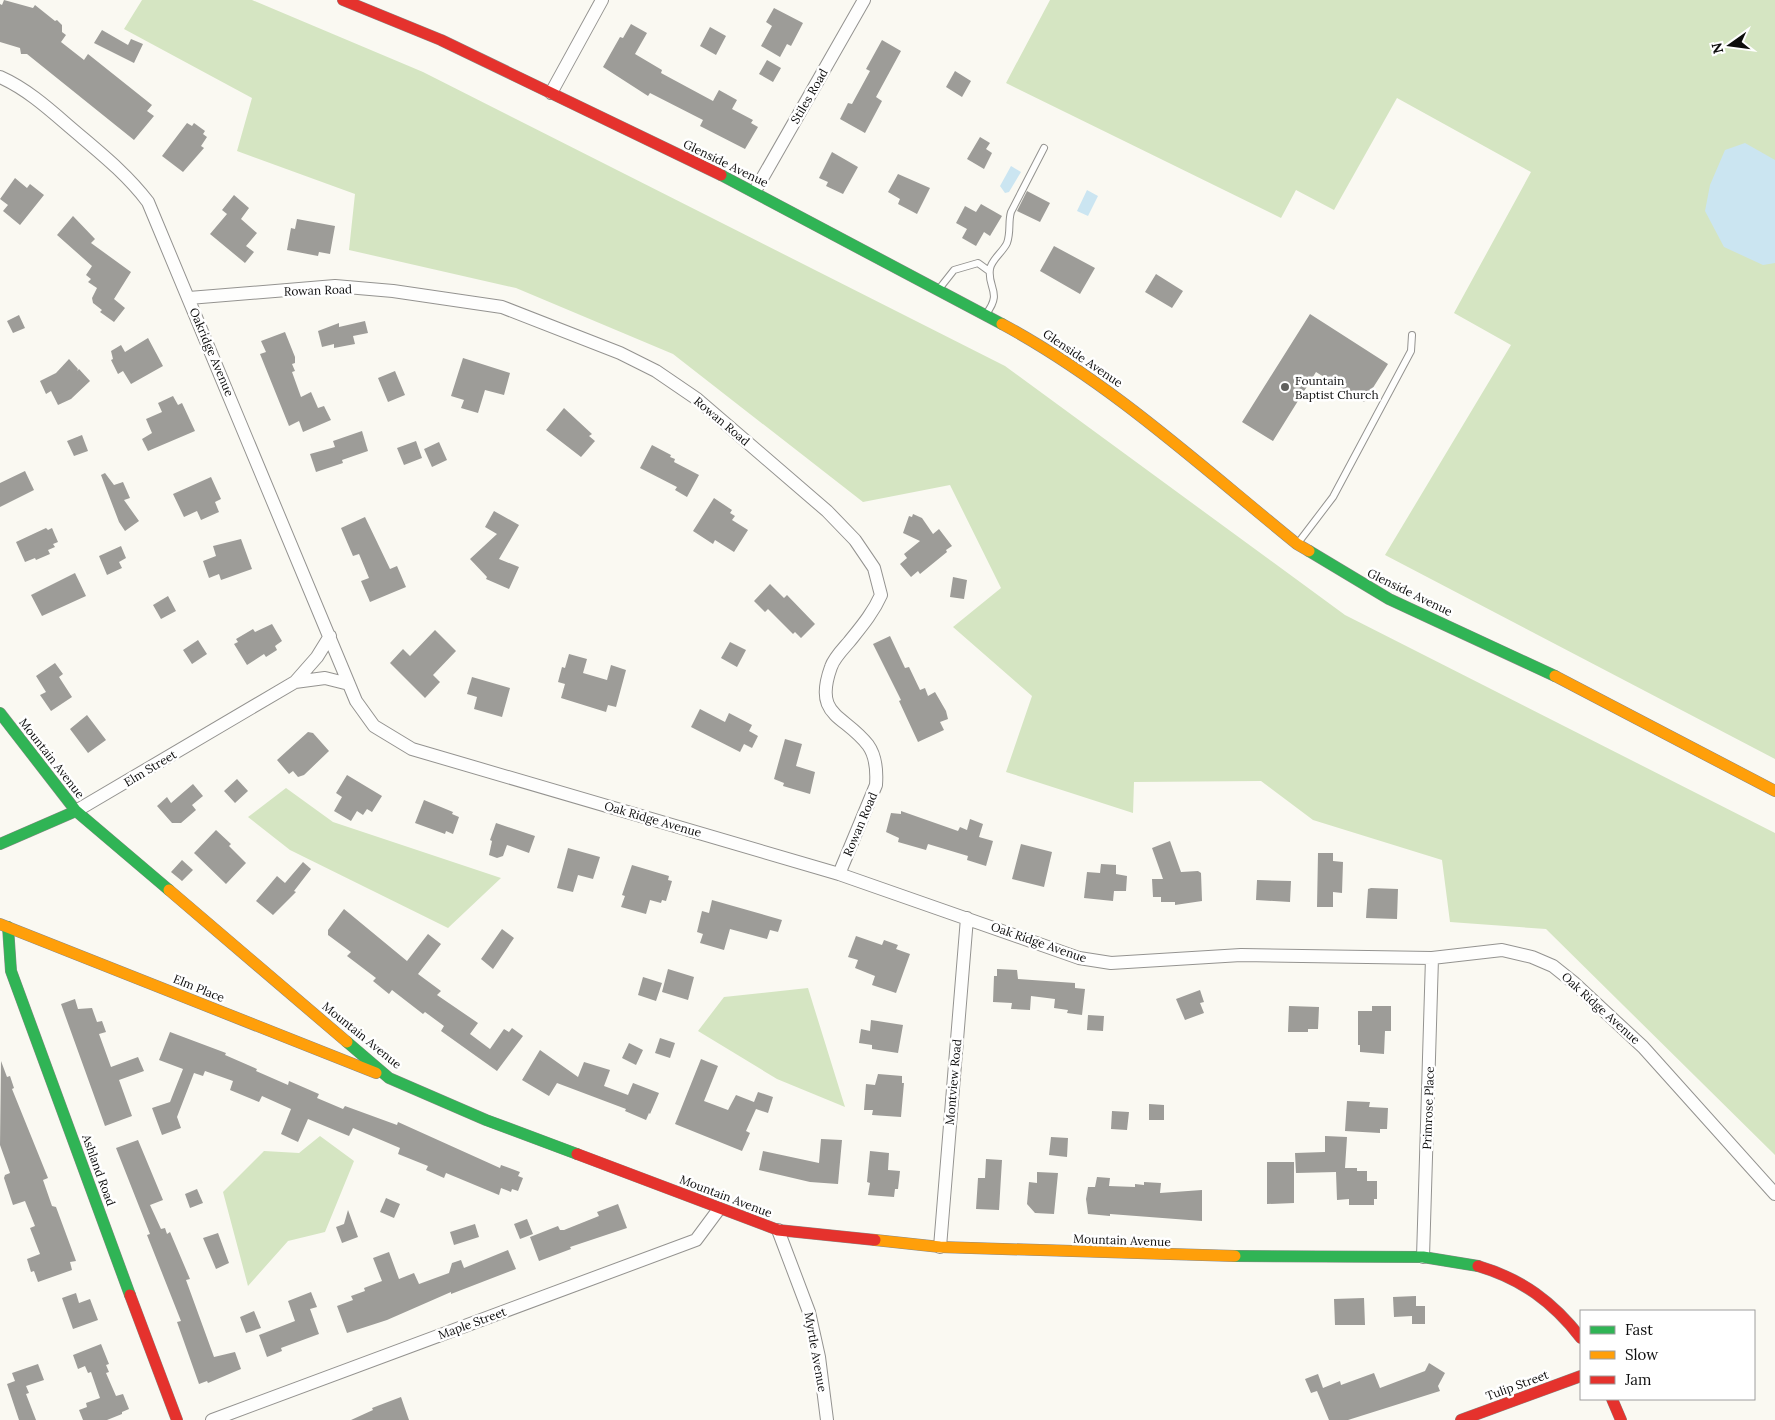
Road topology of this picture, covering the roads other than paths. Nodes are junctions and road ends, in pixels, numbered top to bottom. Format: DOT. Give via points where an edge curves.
graph roads {
  1 [pos="343,0"];
  2 [pos="602,0"];
  3 [pos="864,0"];
  4 [pos="0,77"];
  5 [pos="551,93"];
  6 [pos="1044,148"];
  7 [pos="755,191"];
  8 [pos="989,271"];
  9 [pos="938,290"];
  10 [pos="189,298"];
  11 [pos="986,316"];
  12 [pos="1412,335"];
  13 [pos="1297,544"];
  14 [pos="330,636"];
  15 [pos="295,682"];
  16 [pos="349,684"];
  17 [pos="0,713"];
  18 [pos="1775,791"];
  19 [pos="76,811"];
  20 [pos="0,844"];
  21 [pos="839,874"];
  22 [pos="967,918"];
  23 [pos="4,926"];
  24 [pos="1432,958"];
  25 [pos="389,1078"];
  26 [pos="1775,1194"];
  27 [pos="719,1209"];
  28 [pos="778,1230"];
  29 [pos="940,1247"];
  30 [pos="1423,1257"];
  31 [pos="1580,1337"];
  32 [pos="1580,1376"];
  33 [pos="1612,1400"];
  34 [pos="177,1420"];
  35 [pos="212,1420"];
  36 [pos="827,1420"];
  37 [pos="1461,1420"];
  38 [pos="1621,1420"];
  1 -- 5 [label="main road, Glenside Avenue" via="441,40"];
  2 -- 5 [label="street"];
  3 -- 7 [label="street, Stiles Road"];
  4 -- 10 [label="street, Oakridge Avenue" via="35,97 130,180 148,202"];
  5 -- 7 [label="main road, Glenside Avenue"];
  6 -- 8 [label="lane" via="1010,212 1007,243"];
  7 -- 9 [label="main road, Glenside Avenue"];
  8 -- 9 [label="lane" via="978,263 954,270"];
  8 -- 11 [label="lane" via="994,291 993,305"];
  9 -- 11 [label="main road, Glenside Avenue"];
  10 -- 14 [label="street, Oakridge Avenue"];
  10 -- 21 [label="street, Rowan Road" via="335,286 502,307 565,330 656,370 697,399 826,511 855,540 874,568 881,596 831,664 826,685 827,704 868,745 877,771 876,785"];
  11 -- 13 [label="main road, Glenside Avenue" via="1079,369"];
  12 -- 13 [label="lane" via="1411,351 1333,497"];
  13 -- 18 [label="main road, Glenside Avenue" via="1390,599 1562,678"];
  14 -- 15 [label="street, Elm Street"];
  14 -- 16 [label="street, Oakridge Avenue"];
  15 -- 16 [label="street, Elm Street" via="325,678"];
  15 -- 19 [label="street, Elm Street"];
  16 -- 21 [label="street, Oak Ridge Avenue" via="356,701 374,726 412,749"];
  17 -- 19 [label="main road, Mountain Avenue"];
  19 -- 20 [label="main road, Elm Street"];
  19 -- 25 [label="main road, Mountain Avenue"];
  21 -- 22 [label="street, Oak Ridge Avenue"];
  22 -- 24 [label="street, Oak Ridge Avenue" via="1079,958 1111,963 1241,955"];
  22 -- 29 [label="street, Montview Road"];
  23 -- 25 [label="main road, Elm Place"];
  23 -- 34 [label="main road, Ashland Road" via="11,971 23,1007"];
  24 -- 26 [label="street, Oak Ridge Avenue" via="1502,950 1553,966 1643,1047"];
  24 -- 30 [label="street, Primrose Place"];
  25 -- 27 [label="main road, Mountain Avenue" via="486,1120"];
  27 -- 28 [label="main road, Mountain Avenue"];
  27 -- 35 [label="street, Maple Street" via="696,1240"];
  28 -- 29 [label="main road, Mountain Avenue"];
  28 -- 36 [label="street, Myrtle Avenue" via="809,1312"];
  29 -- 30 [label="main road, Mountain Avenue" via="1162,1255"];
  30 -- 31 [label="main road, Mountain Avenue" via="1475,1264 1535,1289 1554,1304"];
  32 -- 37 [label="main road, Tulip Street"];
  33 -- 38 [label="main road"];
}
